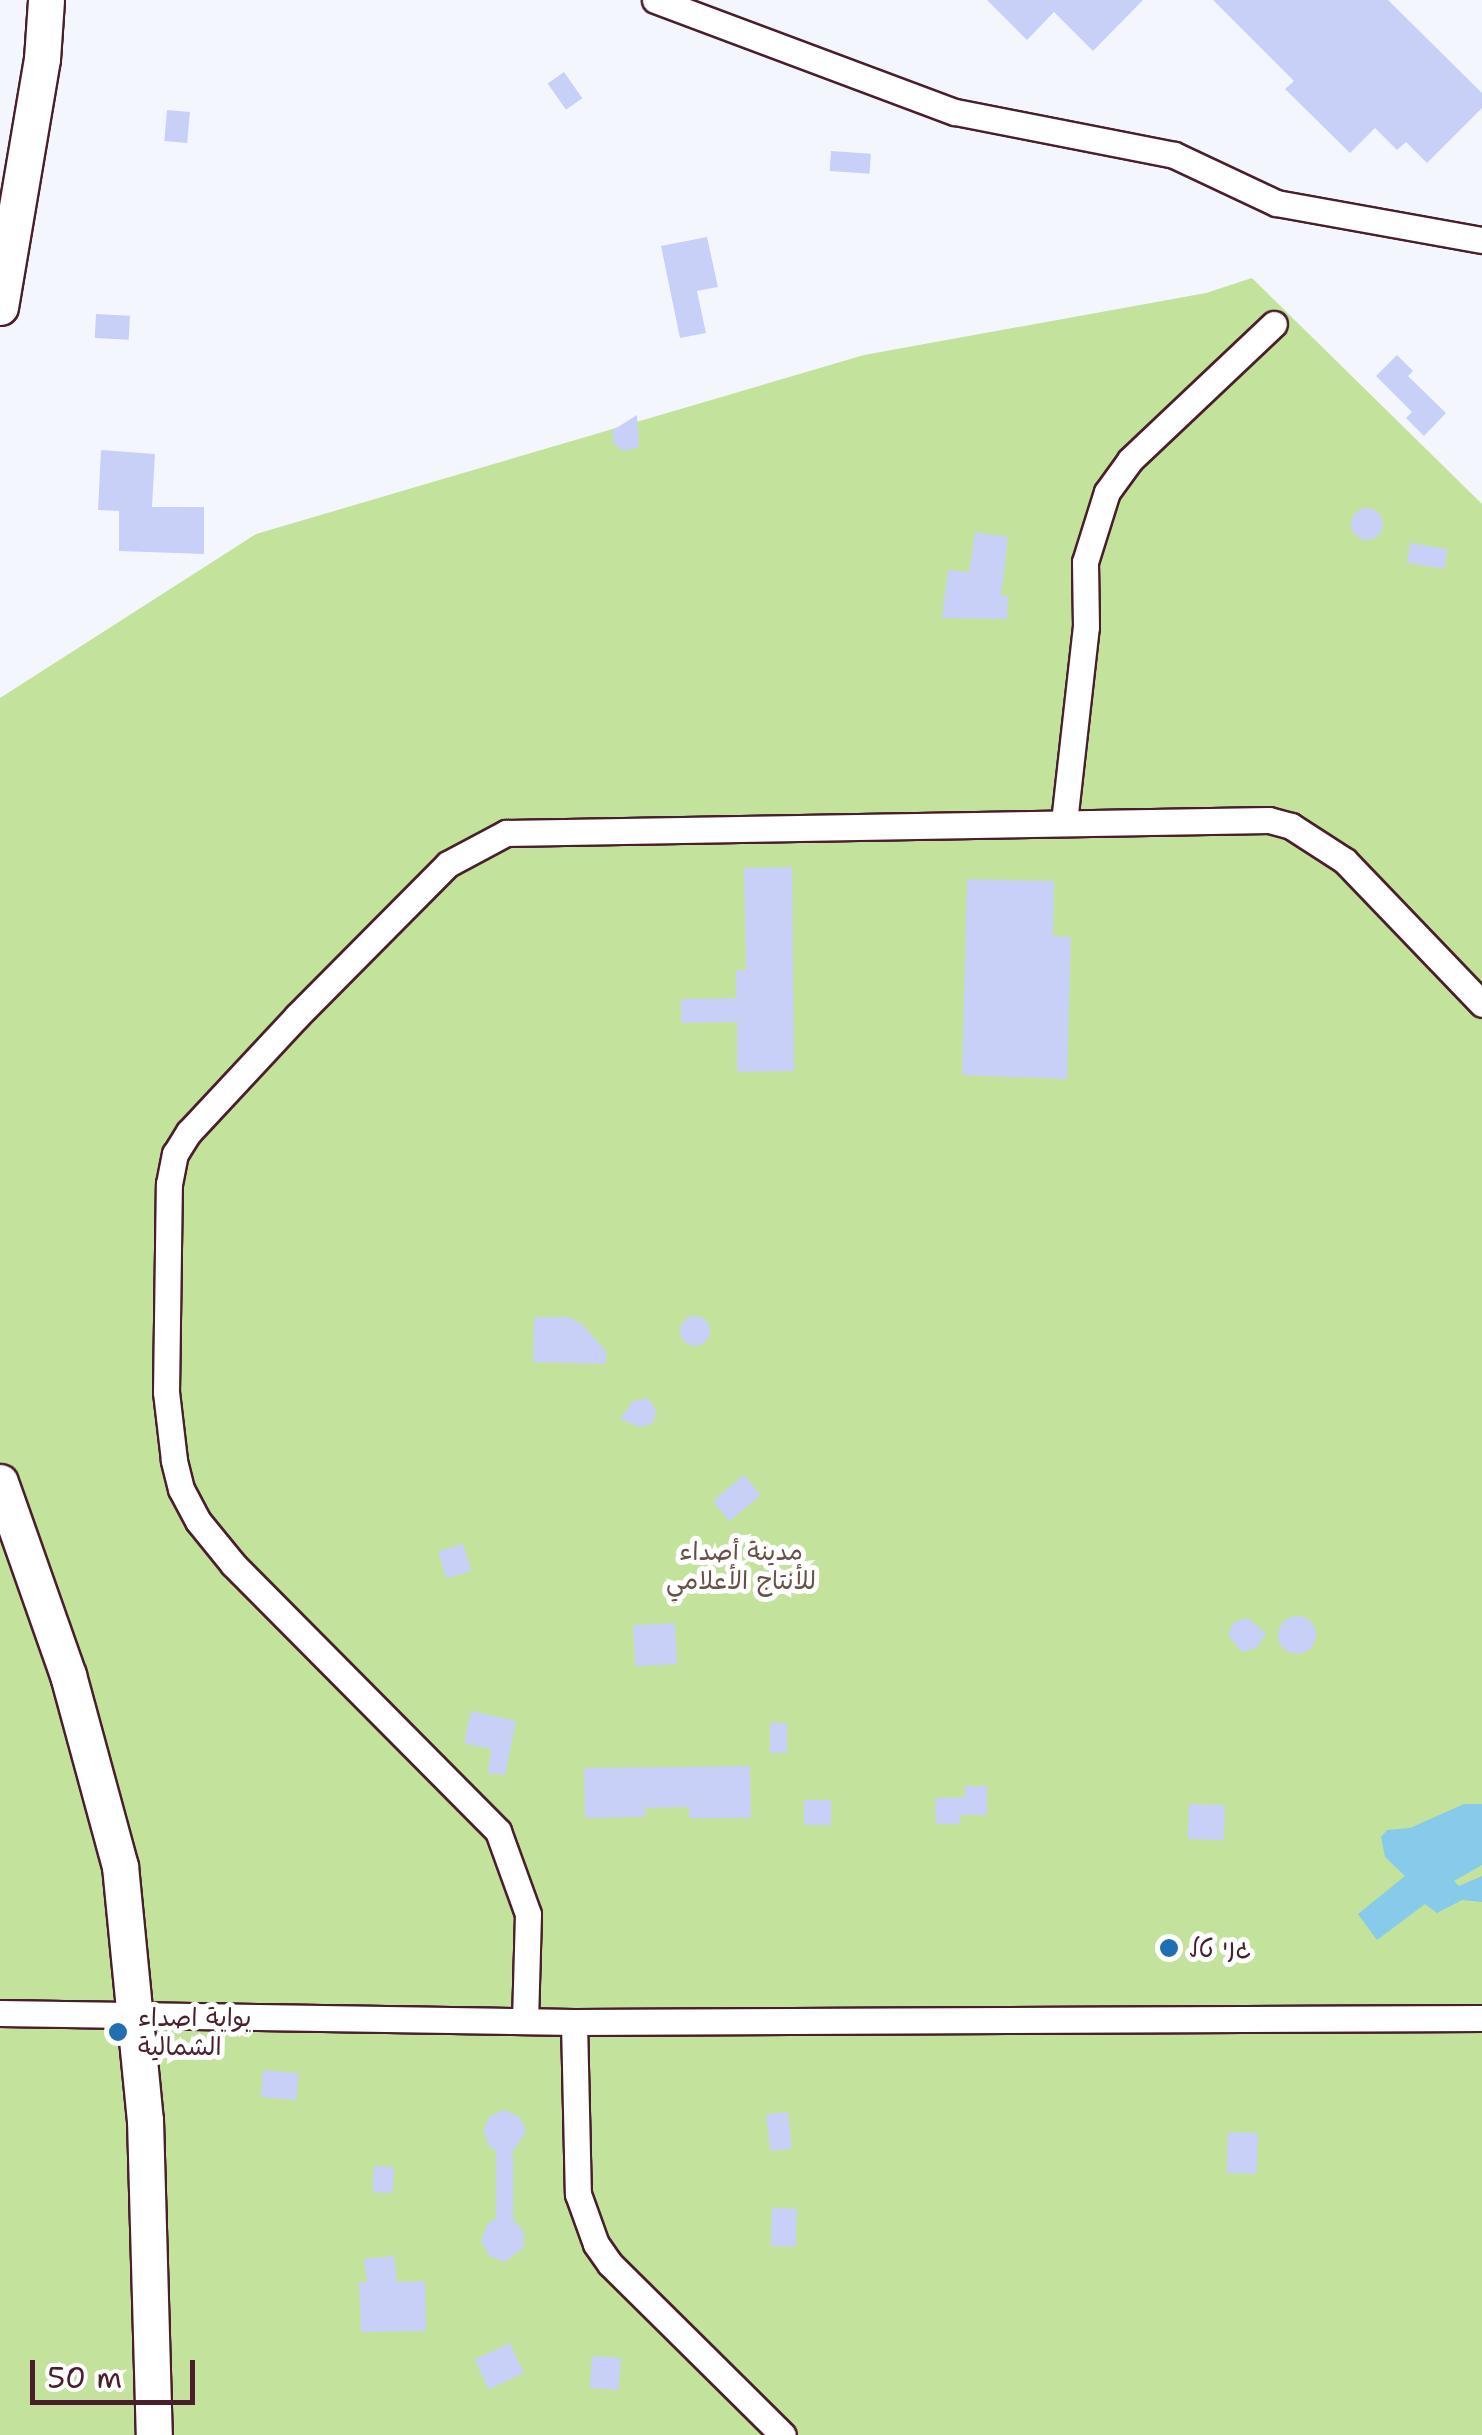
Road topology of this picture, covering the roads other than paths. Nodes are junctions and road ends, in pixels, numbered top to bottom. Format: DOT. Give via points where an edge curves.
graph roads {
  1 [pos="46,0"];
  2 [pos="656,0"];
  3 [pos="1482,240"];
  4 [pos="0,307"];
  5 [pos="1274,324"];
  6 [pos="1064,822"];
  7 [pos="1482,1004"];
  8 [pos="0,1482"];
  9 [pos="0,2012"];
  10 [pos="134,2018"];
  11 [pos="1482,2018"];
  12 [pos="525,2021"];
  13 [pos="574,2022"];
  14 [pos="154,2435"];
  15 [pos="783,2435"];
  1 -- 4 [label="main road"];
  2 -- 3 [label="street" via="954,112 1174,155 1276,202"];
  5 -- 6 [label="street" via="1130,460 1108,492 1085,562 1086,627"];
  6 -- 7 [label="street" via="1269,820 1291,826 1344,861"];
  6 -- 12 [label="street" via="528,830 486,840 448,864 297,1016 175,1154 166,1392 182,1489 233,1564 498,1831 528,1914"];
  8 -- 10 [label="main road" via="68,1675 120,1866"];
  9 -- 10 [label="street"];
  10 -- 12 [label="street"];
  10 -- 14 [label="main road" via="145,2120"];
  11 -- 13 [label="street"];
  12 -- 13 [label="street"];
  13 -- 15 [label="street" via="578,2194 596,2244"];
}
